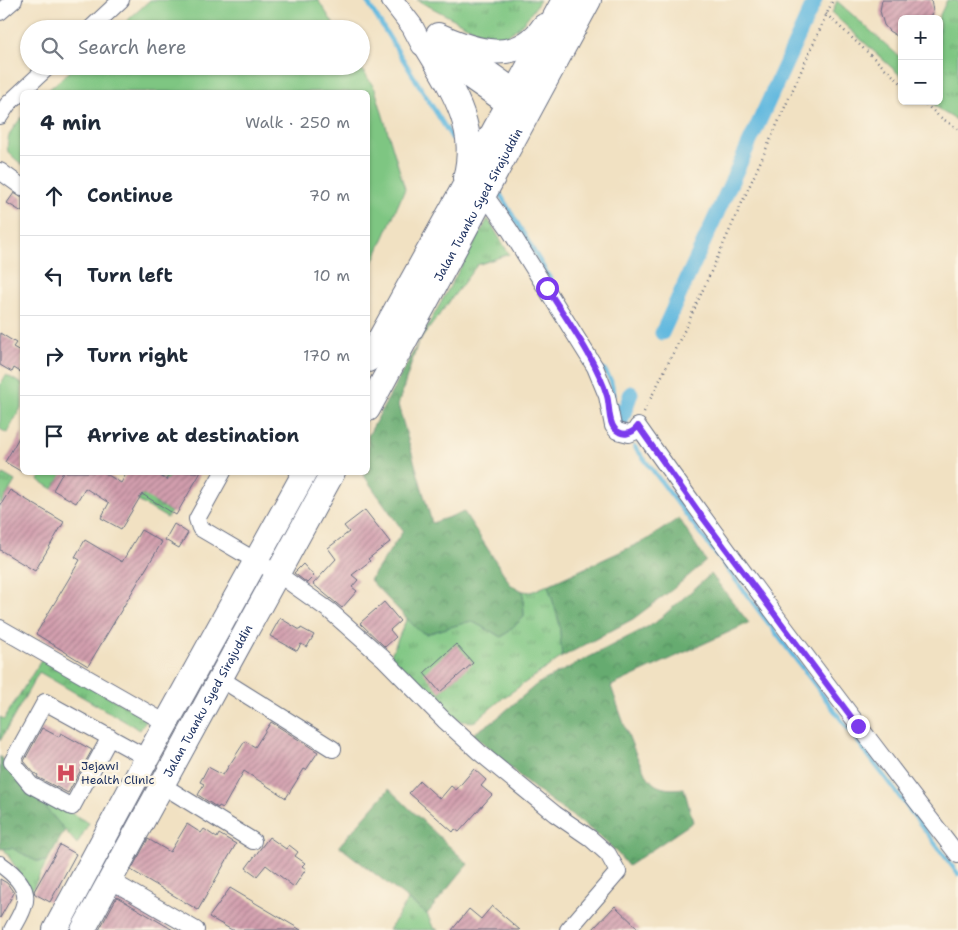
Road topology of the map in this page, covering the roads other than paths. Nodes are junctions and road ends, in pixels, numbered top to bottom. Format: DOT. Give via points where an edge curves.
graph roads {
  1 [pos="14,0"];
  2 [pos="121,0"];
  3 [pos="392,0"];
  4 [pos="563,0"];
  5 [pos="589,0"];
  6 [pos="0,12"];
  7 [pos="100,20"];
  8 [pos="433,42"];
  9 [pos="39,75"];
  10 [pos="23,90"];
  11 [pos="20,93"];
  12 [pos="521,104"];
  13 [pos="0,116"];
  14 [pos="0,171"];
  15 [pos="20,186"];
  16 [pos="460,194"];
  17 [pos="484,194"];
  18 [pos="370,356"];
  19 [pos="370,405"];
  20 [pos="220,475"];
  21 [pos="303,475"];
  22 [pos="331,475"];
  23 [pos="256,560"];
  24 [pos="278,574"];
  25 [pos="0,628"];
  26 [pos="221,679"];
  27 [pos="166,723"];
  28 [pos="110,737"];
  29 [pos="332,749"];
  30 [pos="147,758"];
  31 [pos="162,785"];
  32 [pos="253,841"];
  33 [pos="958,855"];
  34 [pos="0,864"];
  35 [pos="110,880"];
  36 [pos="12,930"];
  37 [pos="55,930"];
  38 [pos="83,930"];
  39 [pos="196,930"];
  40 [pos="568,930"];
  1 -- 6 [label="street"];
  2 -- 7 [label="street"];
  3 -- 8 [label="main road" via="422,45"];
  4 -- 8 [label="highway" via="539,33 513,49 492,52"];
  4 -- 12 [label="highway, Jalan Tuanku Syed Sirajuddin"];
  5 -- 12 [label="highway, Jalan Tuanku Syed Sirajuddin"];
  8 -- 12 [label="main road"];
  8 -- 16 [label="highway" via="467,130 467,171"];
  9 -- 10 [label="street"];
  11 -- 13 [label="street"];
  12 -- 16 [label="highway, Jalan Tuanku Syed Sirajuddin"];
  12 -- 17 [label="highway, Jalan Tuanku Syed Sirajuddin"];
  14 -- 15 [label="street"];
  16 -- 18 [label="highway, Jalan Tuanku Syed Sirajuddin"];
  17 -- 19 [label="highway, Jalan Tuanku Syed Sirajuddin"];
  17 -- 33 [label="street" via="595,367 607,396 613,426 617,431 629,434 638,426 858,726"];
  20 -- 23 [label="street" via="197,519 200,528"];
  21 -- 23 [label="highway, Jalan Tuanku Syed Sirajuddin"];
  22 -- 24 [label="highway, Jalan Tuanku Syed Sirajuddin"];
  23 -- 24 [label="street"];
  23 -- 27 [label="highway, Jalan Tuanku Syed Sirajuddin"];
  24 -- 26 [label="highway, Jalan Tuanku Syed Sirajuddin"];
  24 -- 40 [label="street" via="330,611 479,752 608,854 618,872"];
  25 -- 27 [label="street"];
  26 -- 29 [label="street"];
  26 -- 31 [label="highway, Jalan Tuanku Syed Sirajuddin"];
  27 -- 30 [label="highway, Jalan Tuanku Syed Sirajuddin"];
  28 -- 28 [label="street" via="46,702 12,762 31,785 72,807"];
  28 -- 30 [label="street"];
  30 -- 37 [label="highway, Jalan Tuanku Syed Sirajuddin"];
  31 -- 32 [label="street"];
  31 -- 35 [label="highway, Jalan Tuanku Syed Sirajuddin"];
  34 -- 36 [label="street" via="15,875 26,899"];
  35 -- 38 [label="highway, Jalan Tuanku Syed Sirajuddin"];
  35 -- 39 [label="street"];
}
